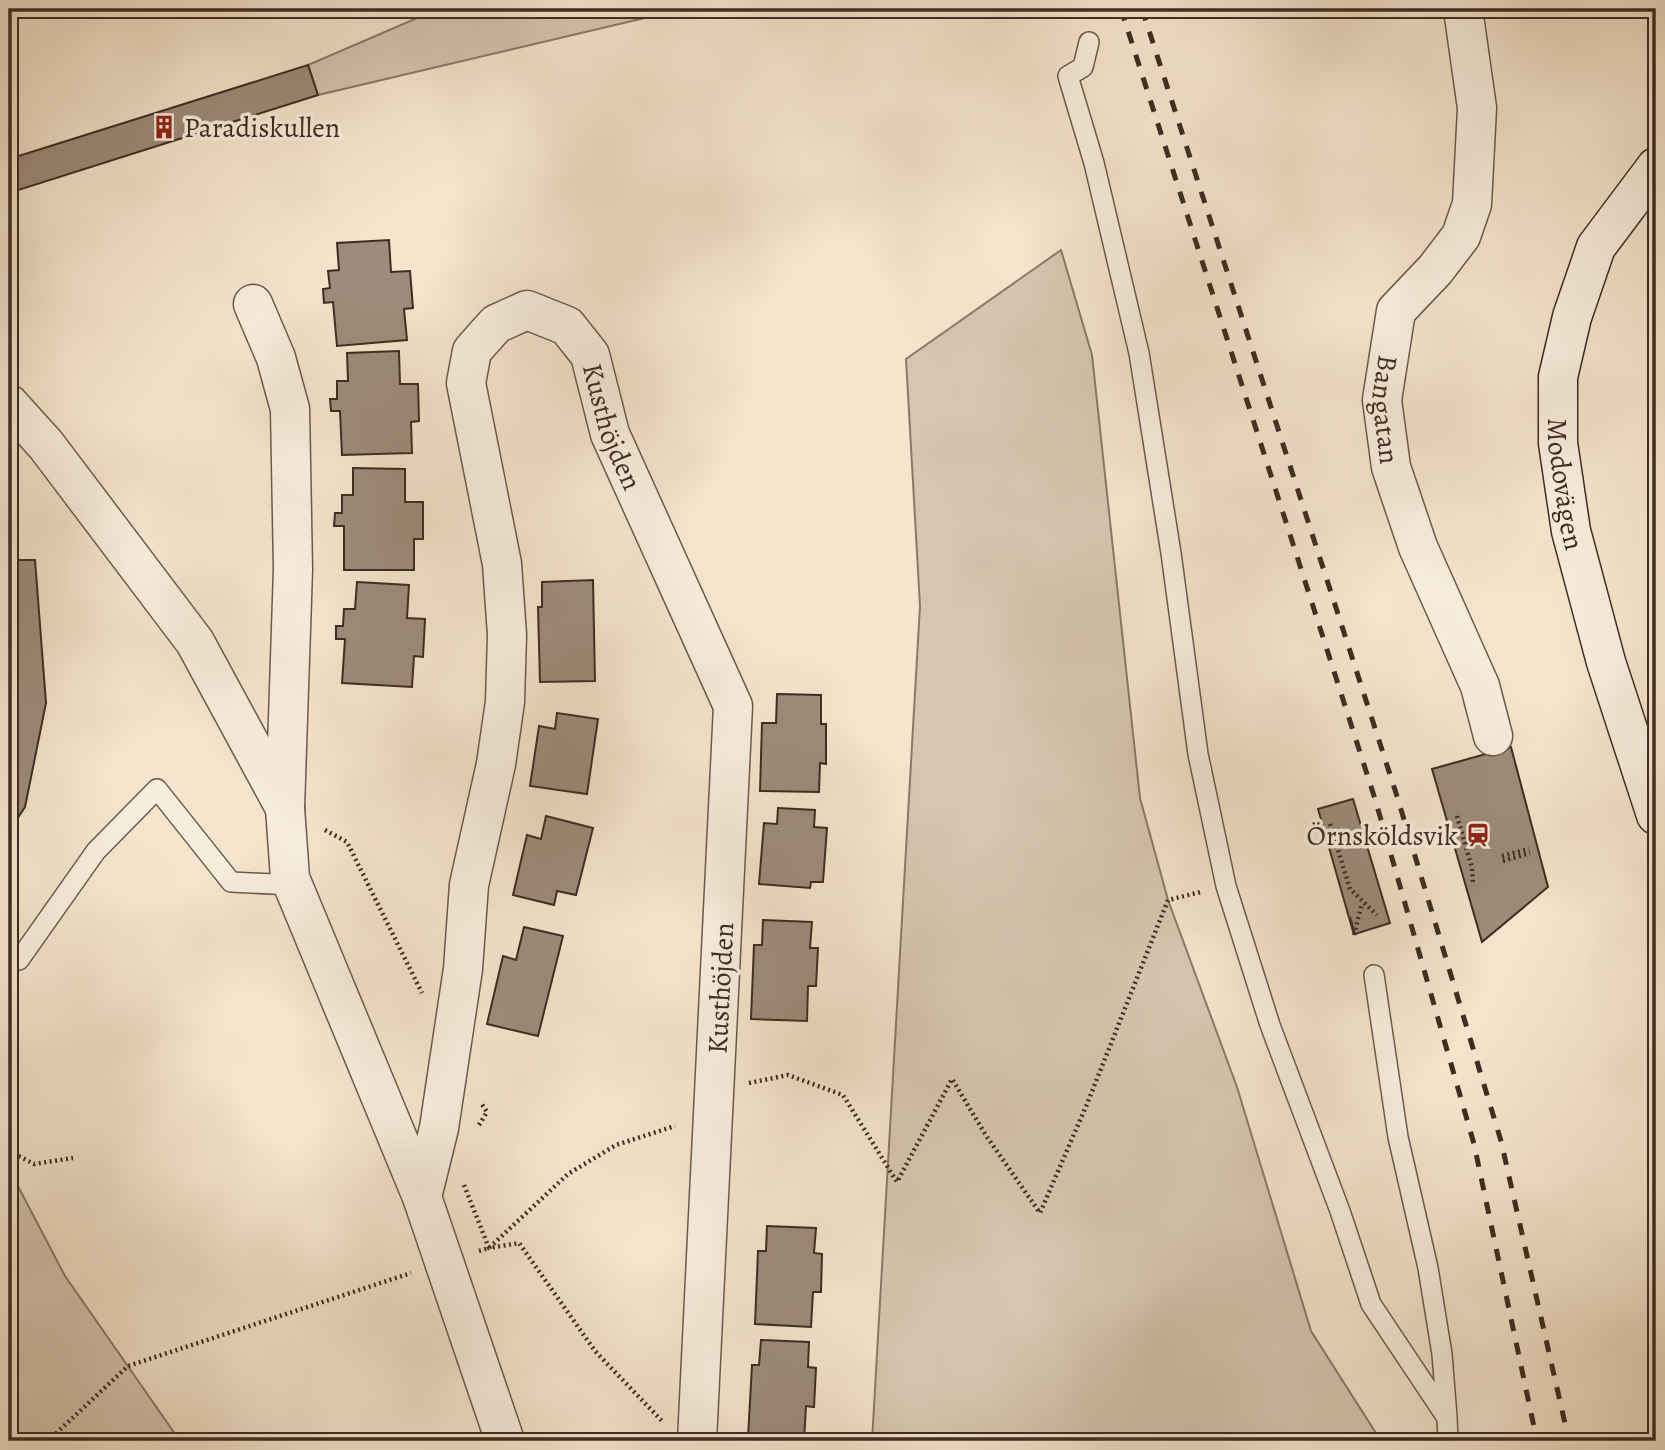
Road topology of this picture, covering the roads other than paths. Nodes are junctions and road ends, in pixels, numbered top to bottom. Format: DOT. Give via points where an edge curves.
graph roads {
  1 [pos="1463,9"];
  2 [pos="1089,43"];
  3 [pos="1656,167"];
  4 [pos="253,304"];
  5 [pos="9,404"];
  6 [pos="1493,736"];
  7 [pos="285,808"];
  8 [pos="1656,815"];
  9 [pos="293,885"];
  10 [pos="9,962"];
  11 [pos="1374,975"];
  12 [pos="422,1197"];
  13 [pos="1447,1418"];
  14 [pos="505,1441"];
  15 [pos="697,1441"];
  16 [pos="1448,1441"];
  1 -- 6 [label="street, Bangatan" via="1477,108 1472,204 1461,236 1396,311 1382,400 1391,467 1418,547 1480,686"];
  2 -- 13 [label="lane" via="1083,67 1068,76 1094,163 1139,353 1198,754 1226,886 1270,1025 1371,1304"];
  3 -- 8 [label="street, Modovägen" via="1596,247 1558,377 1558,443 1570,531 1606,662"];
  4 -- 7 [label="street" via="276,358 290,409 293,569"];
  5 -- 7 [label="street" via="46,445 195,642"];
  7 -- 9 [label="street"];
  9 -- 10 [label="lane" via="231,882 157,789 96,851 19,960"];
  9 -- 12 [label="street"];
  11 -- 13 [label="lane" via="1398,1137 1430,1281"];
  12 -- 14 [label="street"];
  12 -- 15 [label="street, Kusthöjden" via="439,1128 463,969 469,885 505,702 508,635 502,564 466,383 472,351 496,324 527,310 567,326 590,355 610,434 733,706"];
  13 -- 16 [label="lane"];
}
